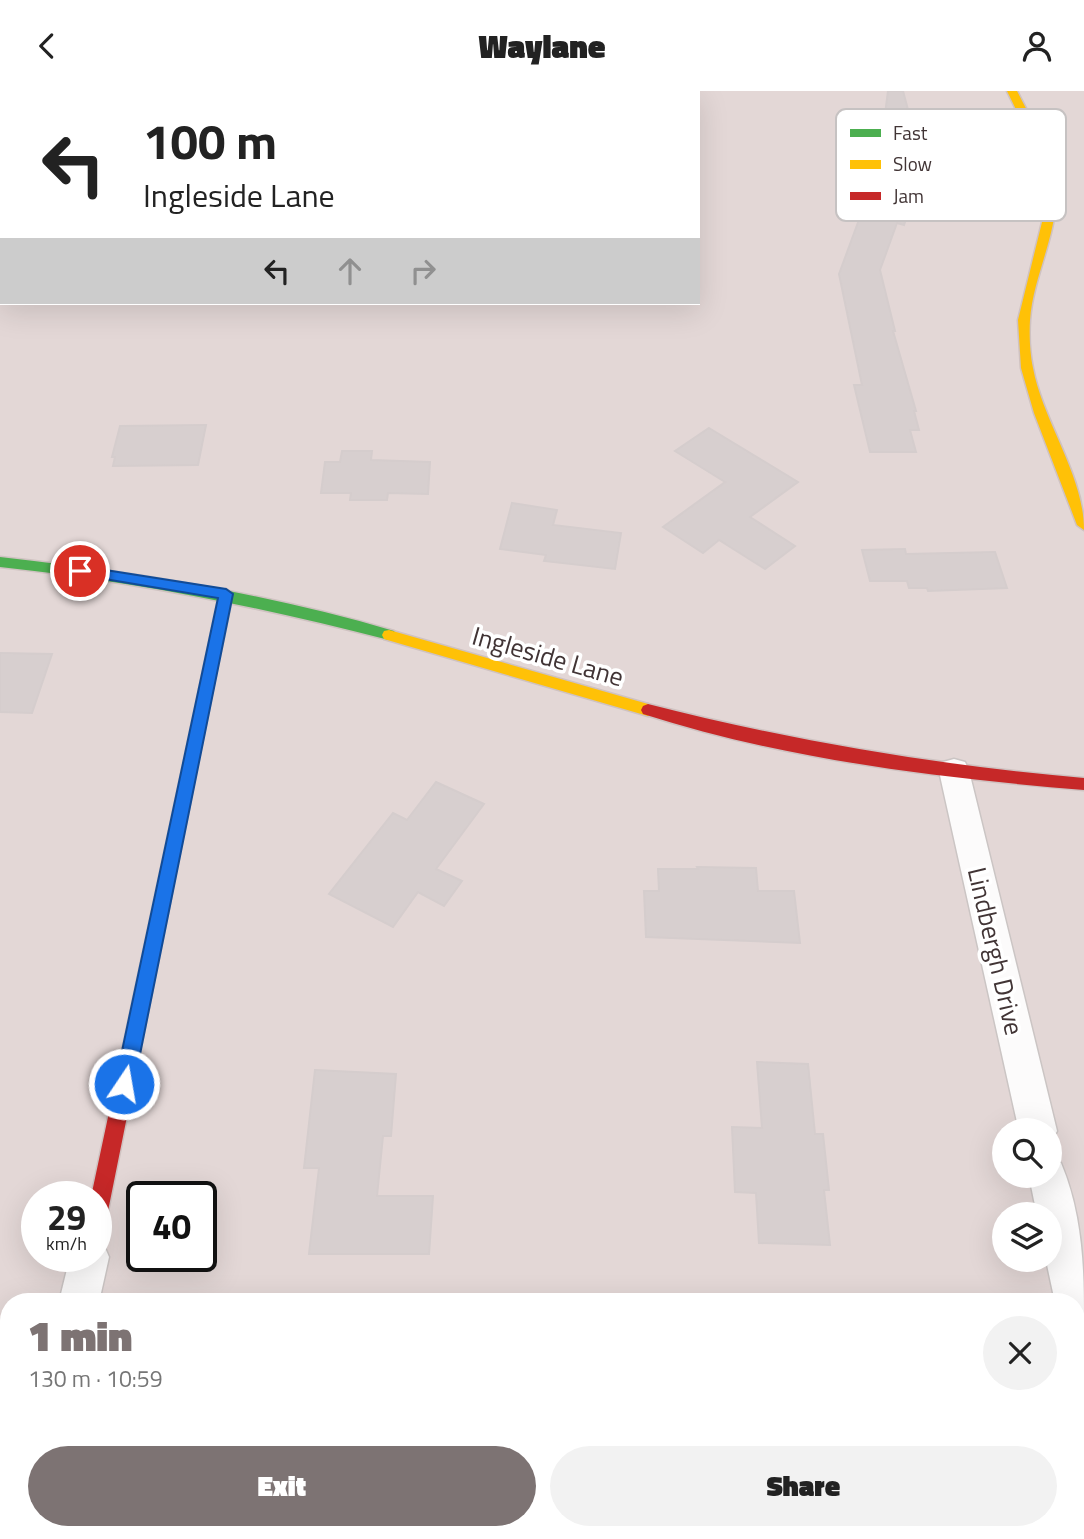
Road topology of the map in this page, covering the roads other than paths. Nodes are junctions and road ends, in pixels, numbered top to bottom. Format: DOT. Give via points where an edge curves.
graph roads {
  1 [pos="1012,91"];
  2 [pos="1020,109"];
  3 [pos="1047,221"];
  4 [pos="1084,525"];
  5 [pos="0,562"];
  6 [pos="226,594"];
  7 [pos="954,771"];
  8 [pos="1084,784"];
  9 [pos="1035,1118"];
  10 [pos="104,1181"];
  11 [pos="1051,1188"];
  12 [pos="86,1272"];
  13 [pos="81,1293"];
  14 [pos="1073,1293"];
  1 -- 2 [label="street"];
  3 -- 4 [label="street" via="1027,296 1026,356"];
  5 -- 6 [label="street, Ingleside Lane" via="124,576"];
  6 -- 7 [label="street, Ingleside Lane" via="348,623 699,723 811,748"];
  6 -- 10 [label="street"];
  7 -- 8 [label="street, Ingleside Lane"];
  7 -- 9 [label="street, Lindbergh Drive"];
  11 -- 14 [label="street"];
  12 -- 13 [label="street"];
}
